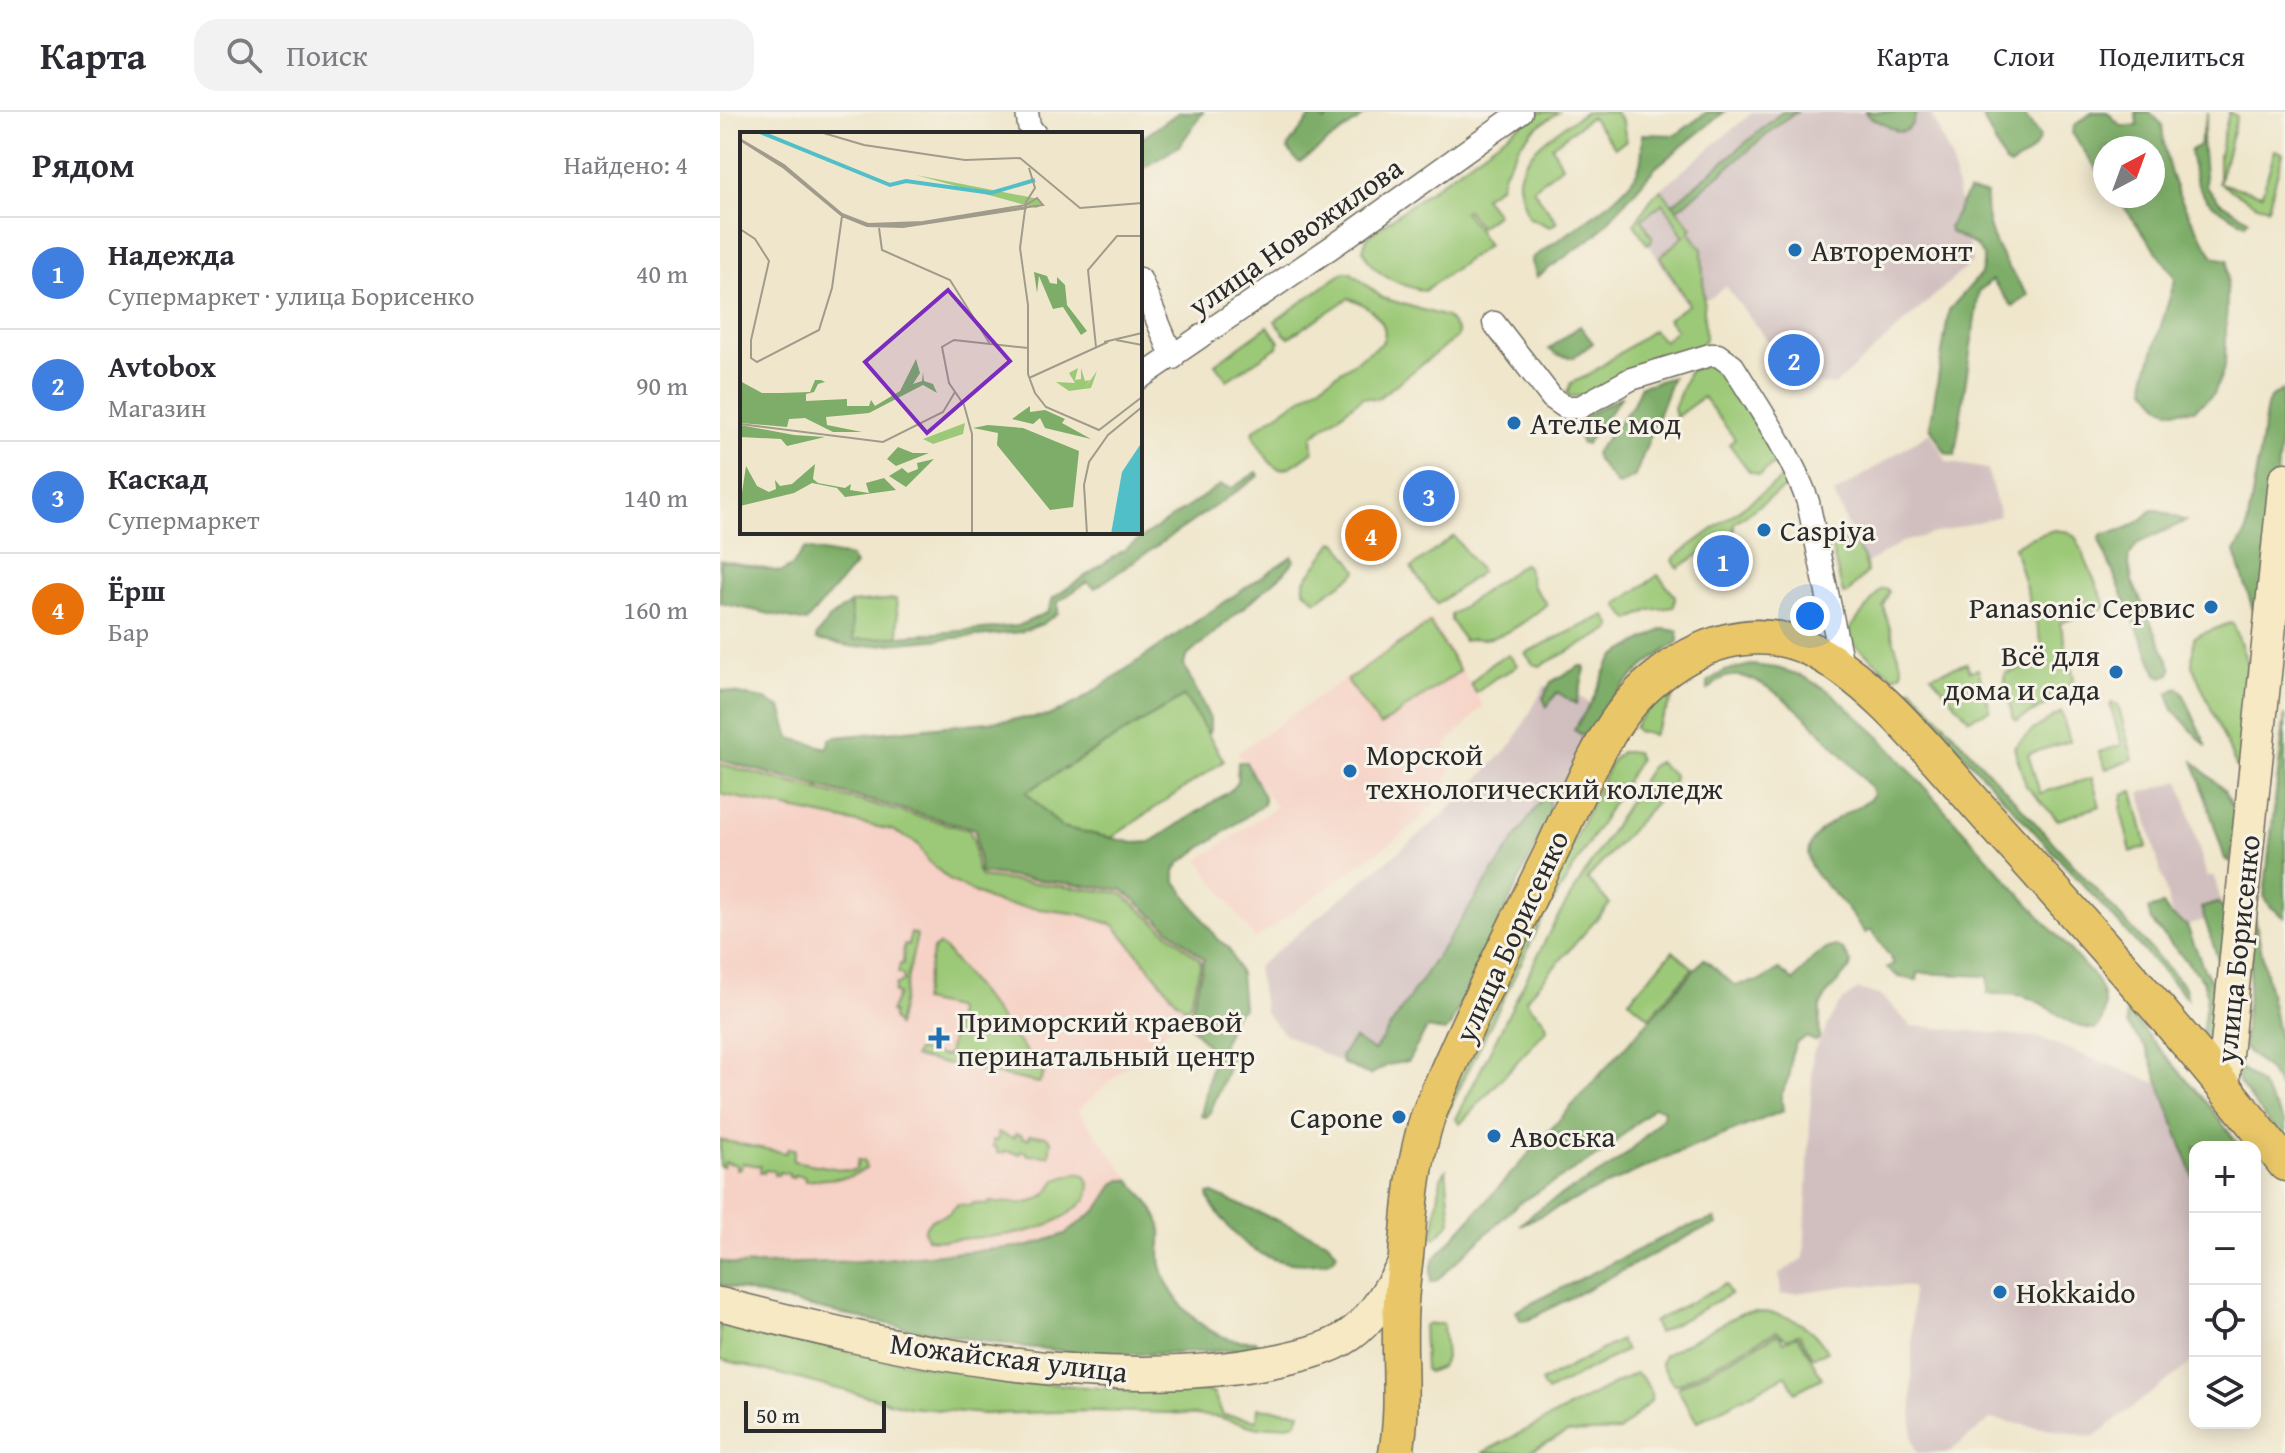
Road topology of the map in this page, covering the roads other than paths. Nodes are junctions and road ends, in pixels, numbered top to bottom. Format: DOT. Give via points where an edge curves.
graph roads {
  1 [pos="1027,112"];
  2 [pos="1521,112"];
  3 [pos="1034,132"];
  4 [pos="1142,284"];
  5 [pos="1494,323"];
  6 [pos="1173,358"];
  7 [pos="1142,377"];
  8 [pos="2285,479"];
  9 [pos="1843,669"];
  10 [pos="2223,1084"];
  11 [pos="2285,1164"];
  12 [pos="1405,1263"];
  13 [pos="720,1304"];
  14 [pos="1350,1335"];
  15 [pos="1400,1360"];
  16 [pos="1396,1453"];
  1 -- 3 [label="street"];
  2 -- 6 [label="street, улица Новожилова"];
  4 -- 6 [label="street"];
  5 -- 9 [label="street" via="1552,398 1565,407 1589,404 1631,379 1710,355 1733,366 1792,461 1808,502"];
  6 -- 7 [label="street, улица Новожилова"];
  8 -- 10 [label="main road, улица Борисенко"];
  9 -- 10 [label="main road, улица Борисенко" via="1895,715"];
  9 -- 12 [label="main road, улица Борисенко" via="1806,647 1781,640 1751,636 1714,642 1653,680 1616,721 1428,1116"];
  10 -- 11 [label="main road, улица Борисенко"];
  12 -- 14 [label="main road, Можайская улица"];
  12 -- 15 [label="main road, улица Борисенко"];
  13 -- 14 [label="main road, Можайская улица" via="942,1352 1092,1372 1229,1369 1282,1359"];
  14 -- 15 [label="main road" via="1375,1338"];
  15 -- 16 [label="main road, улица Борисенко"];
}
